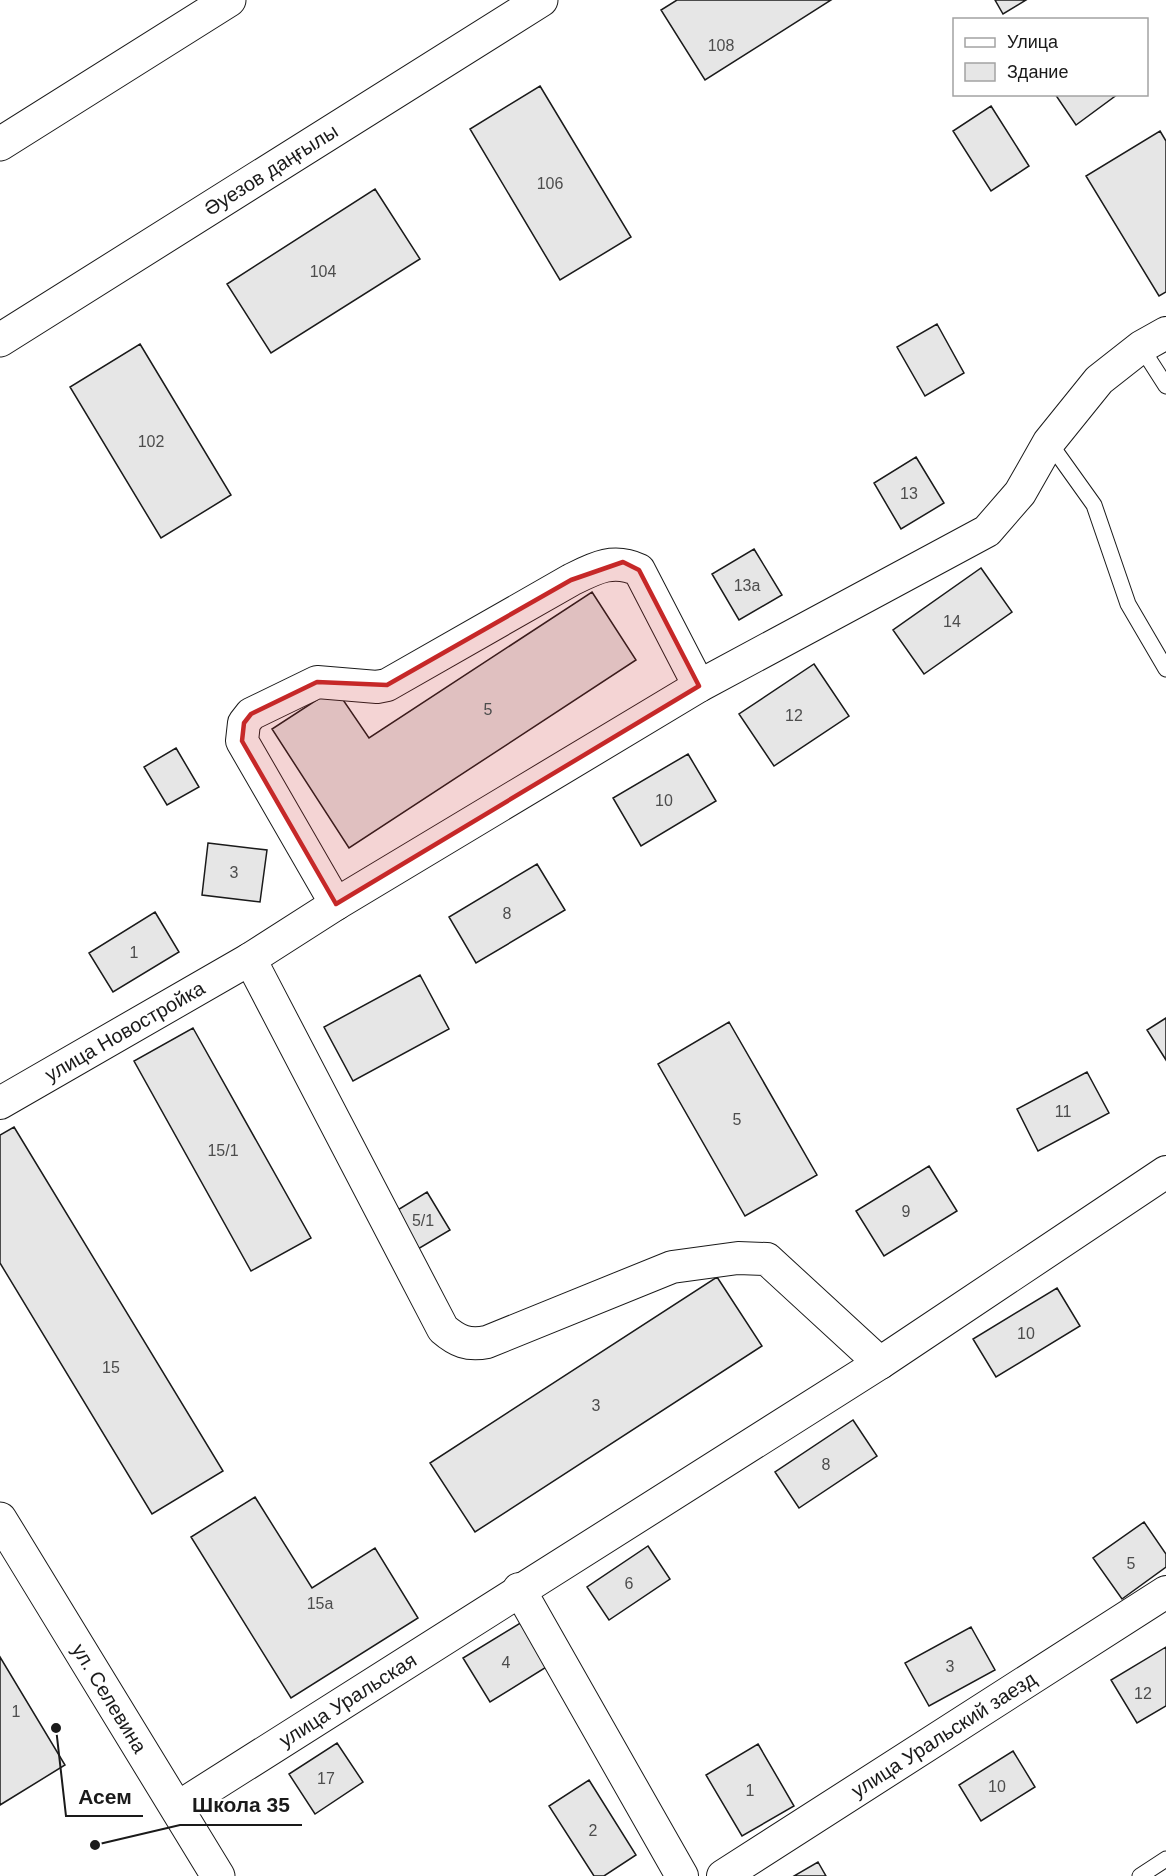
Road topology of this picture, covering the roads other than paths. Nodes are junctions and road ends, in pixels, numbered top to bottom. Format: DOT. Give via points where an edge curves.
graph roads {
  1 [pos="230,0"];
  2 [pos="541,0"];
  3 [pos="0,144"];
  4 [pos="0,340"];
  5 [pos="1154,340"];
  6 [pos="1166,386"];
  7 [pos="1049,442"];
  8 [pos="1166,669"];
  9 [pos="699,686"];
  10 [pos="336,904"];
  11 [pos="250,959"];
  12 [pos="0,1103"];
  13 [pos="1166,1172"];
  14 [pos="880,1362"];
  15 [pos="0,1519"];
  16 [pos="519,1589"];
  17 [pos="1166,1592"];
  18 [pos="177,1808"];
  19 [pos="1166,1859"];
  20 [pos="218,1876"];
  21 [pos="682,1876"];
  22 [pos="723,1876"];
  23 [pos="1140,1876"];
  1 -- 3 [label="main road"];
  2 -- 4 [label="main road, Әуезов даңғылы"];
  5 -- 6 [label="lane"];
  5 -- 7 [label="street, улица Новостройка" via="1099,380"];
  7 -- 8 [label="lane" via="1094,505 1128,604"];
  7 -- 9 [label="street, улица Новостройка" via="1020,493 987,531"];
  9 -- 10 [label="street, улица Новостройка"];
  9 -- 10 [label="street" via="639,570 623,562 597,567 571,580 387,686 317,682 251,714 244,723 242,741"];
  10 -- 11 [label="street, улица Новостройка"];
  11 -- 12 [label="street, улица Новостройка"];
  11 -- 14 [label="street" via="443,1329 453,1337 467,1344 487,1342 672,1267 738,1258 767,1259"];
  13 -- 14 [label="street, улица Уральская"];
  14 -- 16 [label="street, улица Уральская"];
  15 -- 18 [label="main road, ул. Селевина"];
  16 -- 18 [label="street, улица Уральская"];
  16 -- 21 [label="street"];
  17 -- 22 [label="street, улица Уральский заезд"];
  18 -- 20 [label="main road, ул. Селевина"];
  19 -- 23 [label="lane"];
}
